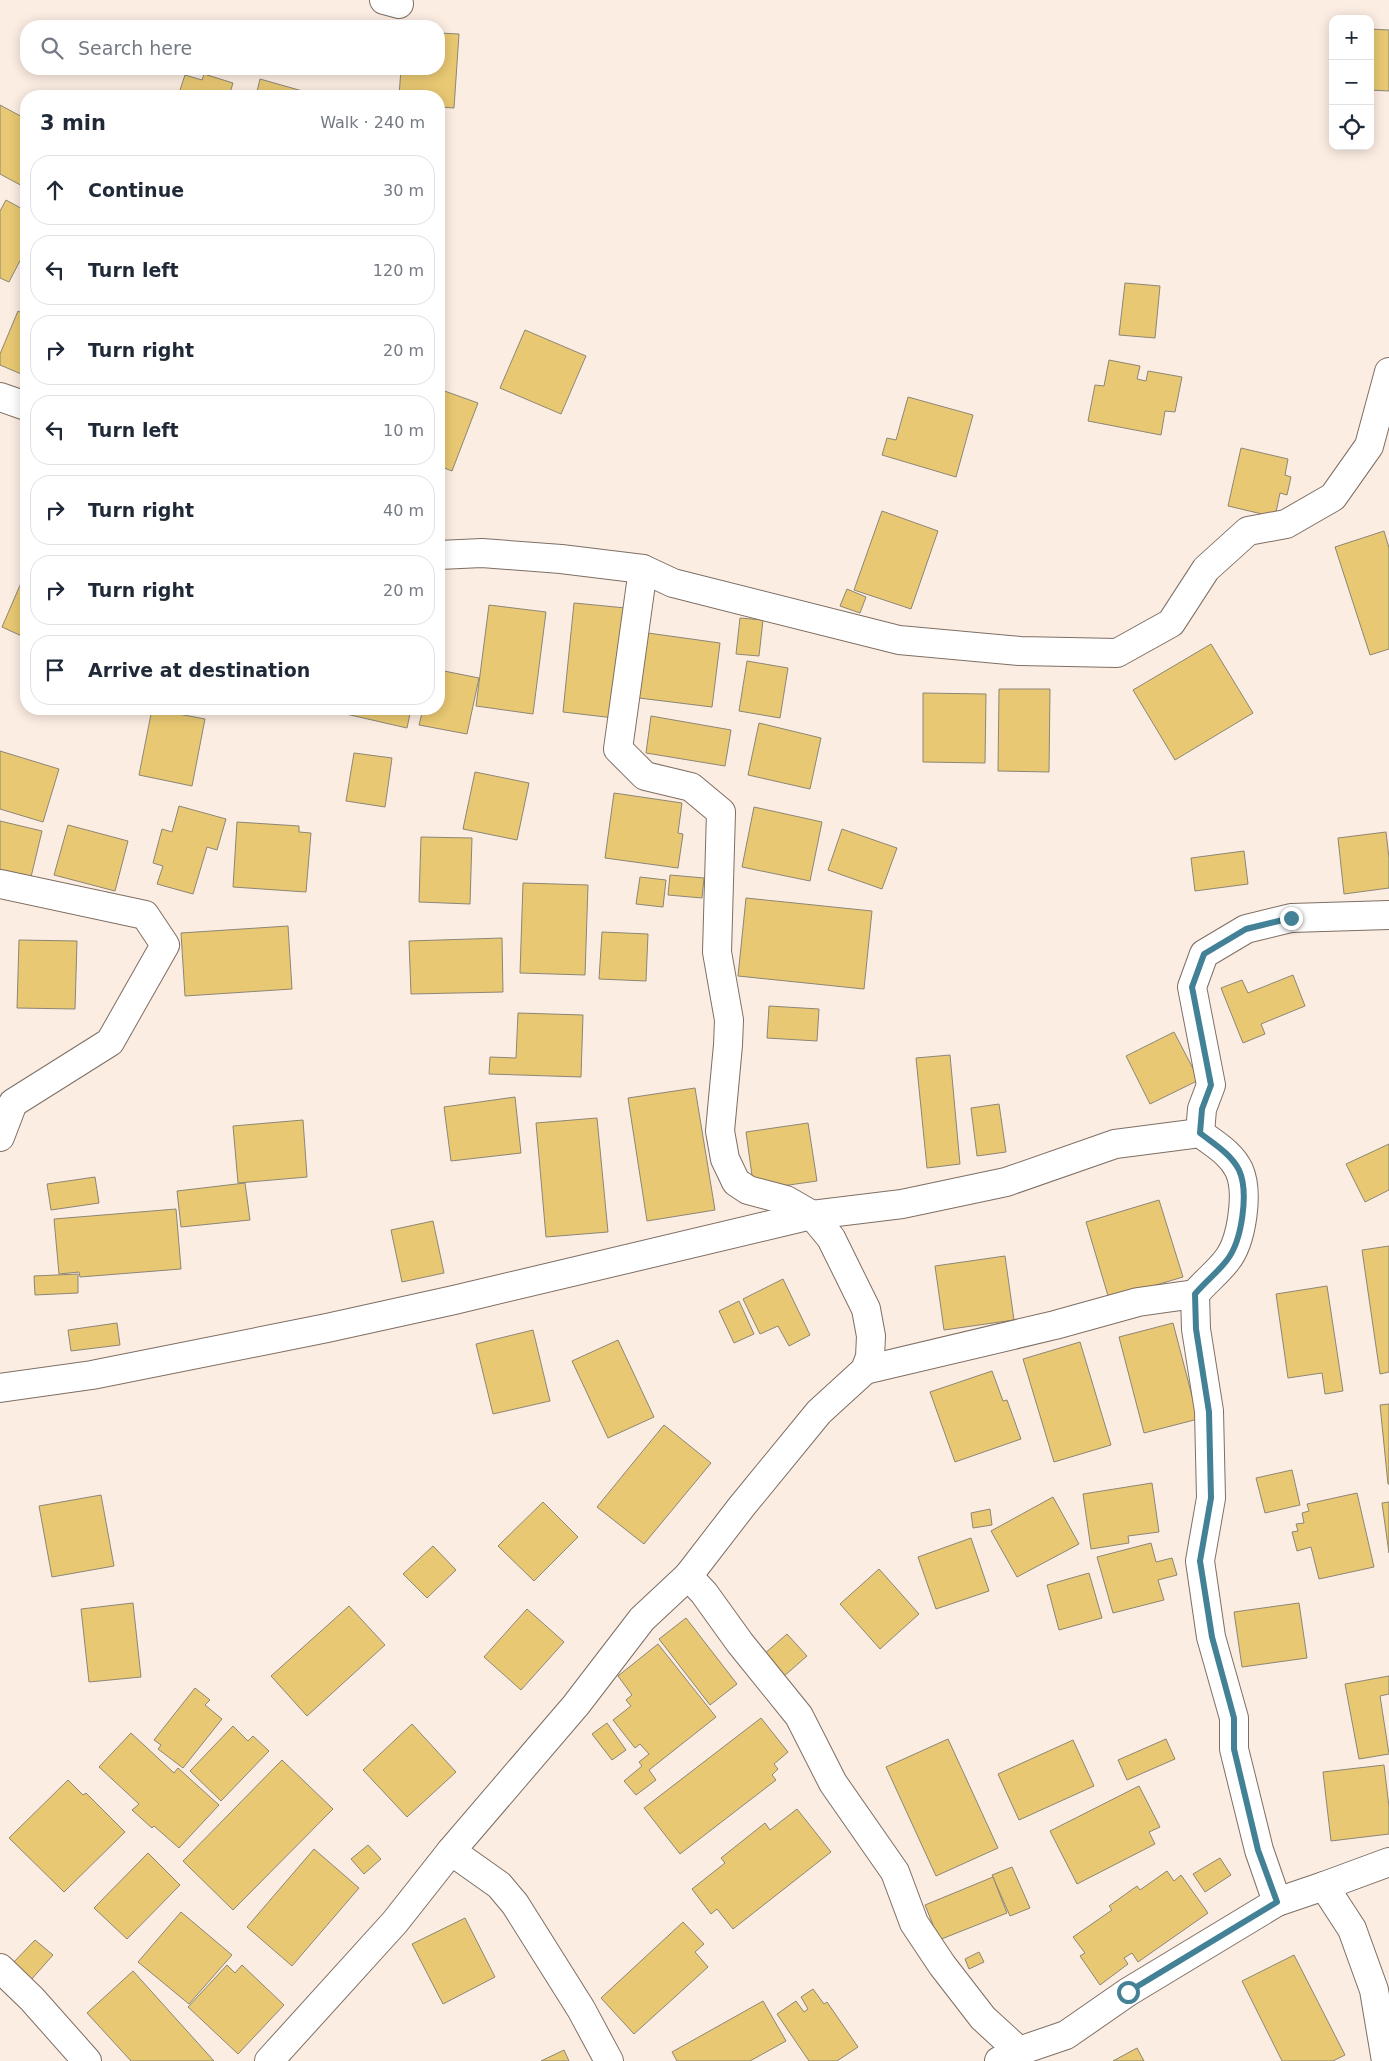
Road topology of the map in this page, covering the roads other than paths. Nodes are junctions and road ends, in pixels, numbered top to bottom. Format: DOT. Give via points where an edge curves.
graph roads {
  1 [pos="1389,372"];
  2 [pos="0,397"];
  3 [pos="20,404"];
  4 [pos="445,555"];
  5 [pos="643,569"];
  6 [pos="0,884"];
  7 [pos="1389,915"];
  8 [pos="1200,1133"];
  9 [pos="0,1137"];
  10 [pos="812,1215"];
  11 [pos="1195,1294"];
  12 [pos="865,1370"];
  13 [pos="0,1388"];
  14 [pos="688,1576"];
  15 [pos="451,1851"];
  16 [pos="1389,1862"];
  17 [pos="1324,1886"];
  18 [pos="1277,1902"];
  19 [pos="0,1968"];
  20 [pos="1009,2056"];
  21 [pos="87,2061"];
  22 [pos="269,2061"];
  23 [pos="609,2061"];
  24 [pos="1386,2061"];
  1 -- 5 [label="street" via="1369,446 1333,497 1286,524 1248,531 1206,569 1171,623 1116,653 1020,652 898,640 673,583"];
  2 -- 3 [label="street"];
  4 -- 5 [label="street" via="562,559"];
  5 -- 10 [label="street" via="618,749 645,776 691,787 721,812 717,952 728,1020 720,1131 725,1159 736,1182 748,1190 786,1200"];
  6 -- 9 [label="street" via="145,914 165,945 110,1042 13,1103"];
  7 -- 8 [label="street" via="1291,918 1246,929 1204,954 1192,987 1211,1085 1202,1109"];
  8 -- 10 [label="street" via="1115,1144 1006,1182 902,1204"];
  8 -- 11 [label="street" via="1228,1155 1244,1184 1240,1231 1228,1260"];
  10 -- 12 [label="street" via="831,1238 866,1309 871,1336 870,1357"];
  10 -- 13 [label="street" via="318,1330 92,1375"];
  11 -- 12 [label="street" via="1138,1302 1055,1326"];
  11 -- 18 [label="street" via="1196,1329 1209,1412 1211,1498 1200,1561 1212,1637 1234,1718 1234,1749 1258,1850"];
  12 -- 14 [label="street" via="820,1412"];
  14 -- 15 [label="street" via="642,1619 576,1705"];
  14 -- 20 [label="street" via="799,1716 833,1783 895,1872 914,1923"];
  15 -- 22 [label="street" via="395,1922"];
  15 -- 23 [label="street" via="499,1885 515,1904 581,2009"];
  16 -- 17 [label="street"];
  17 -- 18 [label="street"];
  17 -- 24 [label="street" via="1352,1929 1374,1990"];
  18 -- 20 [label="street" via="1128,1992 1066,2035"];
  19 -- 21 [label="street"];
}
